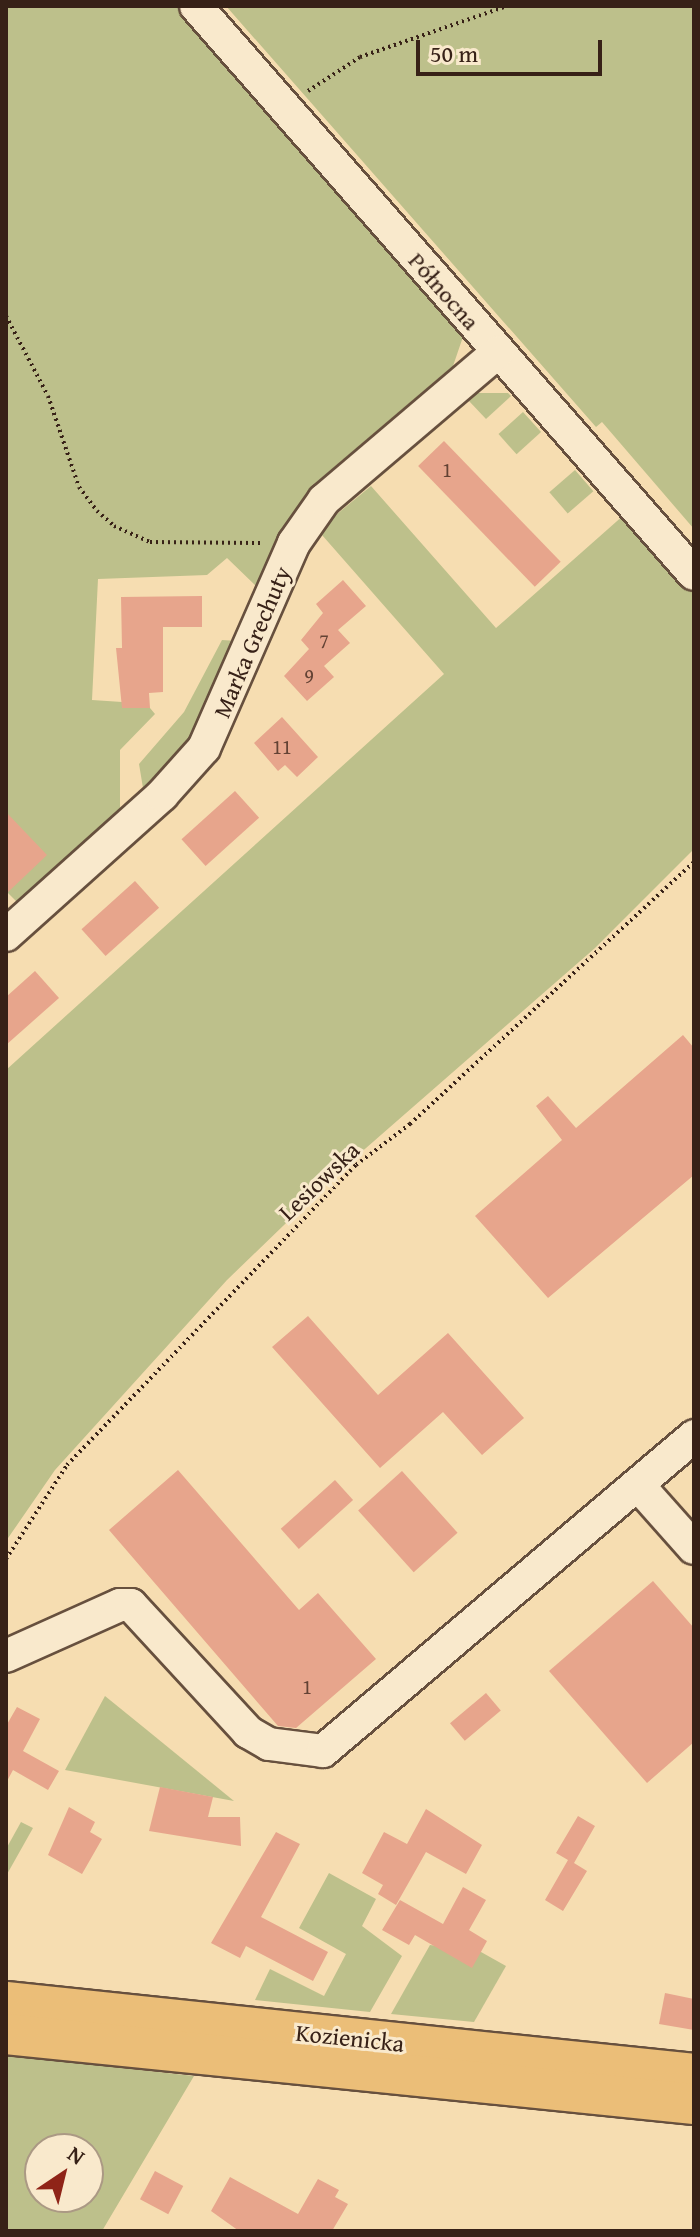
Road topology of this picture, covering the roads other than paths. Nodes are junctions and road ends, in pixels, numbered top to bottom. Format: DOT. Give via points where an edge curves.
graph roads {
  1 [pos="196,6"];
  2 [pos="498,352"];
  3 [pos="694,574"];
  4 [pos="6,935"];
  5 [pos="694,1436"];
  6 [pos="638,1485"];
  7 [pos="694,1548"];
  8 [pos="6,1656"];
  9 [pos="6,2002"];
  10 [pos="6,2034"];
  11 [pos="694,2074"];
  12 [pos="694,2104"];
  1 -- 2 [label="street, Północna"];
  2 -- 3 [label="street, Północna"];
  2 -- 4 [label="street, Marka Grechuty" via="347,476 294,543 204,748 162,795"];
  5 -- 6 [label="street"];
  6 -- 7 [label="street"];
  6 -- 8 [label="street" via="323,1751 269,1744 248,1732 131,1605 120,1605"];
  9 -- 11 [label="main road, Kozienicka"];
  10 -- 12 [label="main road, Kozienicka"];
}
